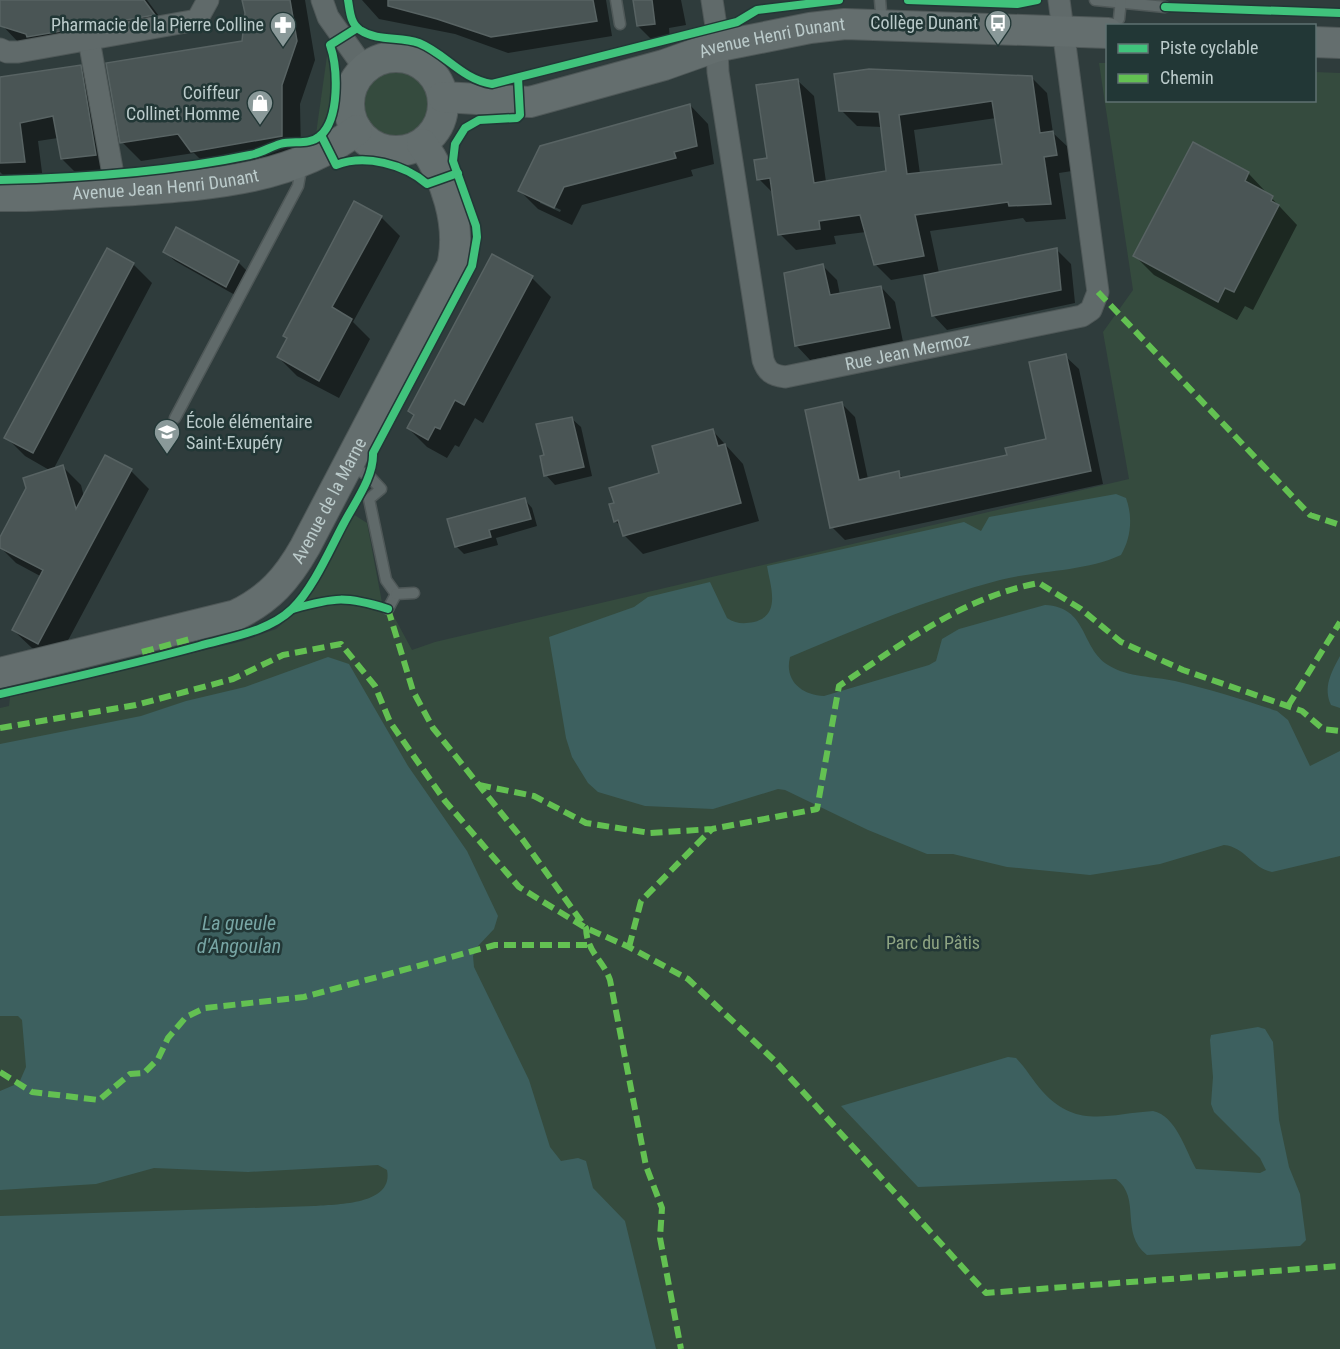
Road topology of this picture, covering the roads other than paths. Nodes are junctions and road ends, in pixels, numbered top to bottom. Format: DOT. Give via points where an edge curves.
graph roads {
  1 [pos="208,0"];
  2 [pos="322,0"];
  3 [pos="616,0"];
  4 [pos="712,0"];
  5 [pos="1059,0"];
  6 [pos="1095,0"];
  7 [pos="1120,1"];
  8 [pos="1165,6"];
  9 [pos="881,12"];
  10 [pos="620,24"];
  11 [pos="1114,24"];
  12 [pos="1106,27"];
  13 [pos="1063,31"];
  14 [pos="89,40"];
  15 [pos="1316,42"];
  16 [pos="1340,43"];
  17 [pos="715,47"];
  18 [pos="0,49"];
  19 [pos="365,69"];
  20 [pos="443,97"];
  21 [pos="357,130"];
  22 [pos="422,144"];
  23 [pos="302,164"];
  24 [pos="116,191"];
  25 [pos="0,196"];
  26 [pos="175,418"];
  27 [pos="348,465"];
  28 [pos="414,593"];
  29 [pos="396,594"];
  30 [pos="388,609"];
  31 [pos="0,673"];
  1 -- 14 [label="street" via="197,20"];
  2 -- 19 [label="street" via="328,17"];
  3 -- 10 [label="lane"];
  4 -- 17 [label="street"];
  5 -- 13 [label="street"];
  6 -- 7 [label="lane"];
  7 -- 8 [label="lane"];
  7 -- 11 [label="lane"];
  9 -- 13 [label="street, Avenue Henri Dunant"];
  9 -- 17 [label="street, Avenue Henri Dunant"];
  12 -- 13 [label="street, Avenue Henri Dunant"];
  13 -- 17 [label="street, Rue Jean Mermoz" via="1098,292 1090,310 1082,316 785,377 766,370 763,360"];
  14 -- 18 [label="street" via="18,52"];
  14 -- 24 [label="street"];
  15 -- 16 [label="street"];
  17 -- 20 [label="street, Avenue Henri Dunant" via="530,102"];
  19 -- 20 [label="street" via="386,58 415,61 430,71"];
  19 -- 21 [label="street" via="355,81 349,101"];
  20 -- 22 [label="street" via="439,123"];
  21 -- 22 [label="street" via="370,143 387,150 405,150"];
  21 -- 23 [label="street, Avenue Jean Henri Dunant"];
  22 -- 27 [label="street, Avenue de la Marne" via="450,205 456,231 452,266"];
  23 -- 24 [label="street, Avenue Jean Henri Dunant" via="224,182"];
  23 -- 26 [label="lane" via="298,186"];
  24 -- 25 [label="street, Avenue Jean Henri Dunant"];
  27 -- 29 [label="lane" via="386,488 369,499 386,580"];
  27 -- 31 [label="street, Avenue de la Marne" via="299,544 280,585 265,599 236,615"];
  28 -- 29 [label="lane"];
  29 -- 30 [label="lane"];
}
